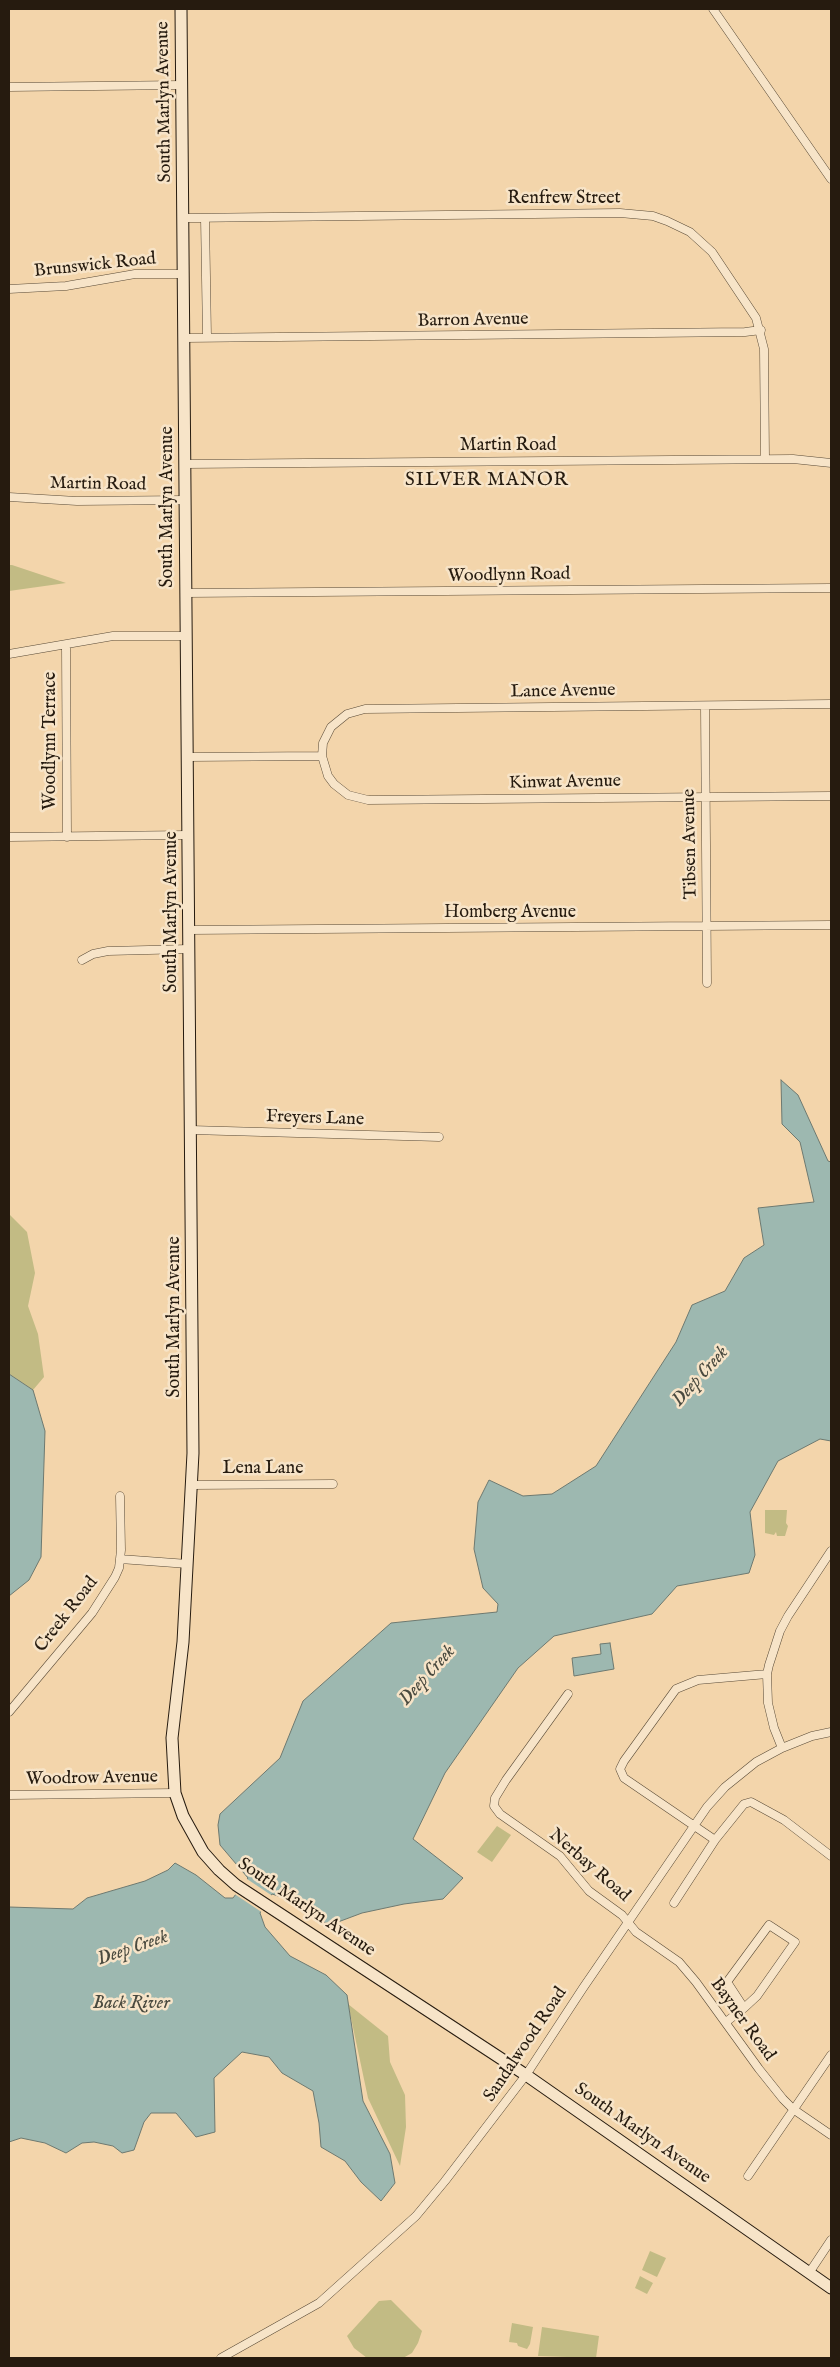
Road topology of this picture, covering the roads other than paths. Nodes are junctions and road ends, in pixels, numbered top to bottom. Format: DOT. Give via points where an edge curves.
graph roads {
  1 [pos="181,9"];
  2 [pos="713,9"];
  3 [pos="182,85"];
  4 [pos="9,86"];
  5 [pos="831,178"];
  6 [pos="184,218"];
  7 [pos="205,218"];
  8 [pos="184,274"];
  9 [pos="9,289"];
  10 [pos="760,330"];
  11 [pos="207,337"];
  12 [pos="185,338"];
  13 [pos="765,459"];
  14 [pos="831,463"];
  15 [pos="186,464"];
  16 [pos="9,497"];
  17 [pos="186,500"];
  18 [pos="831,588"];
  19 [pos="186,593"];
  20 [pos="186,636"];
  21 [pos="66,645"];
  22 [pos="9,654"];
  23 [pos="831,704"];
  24 [pos="705,706"];
  25 [pos="322,756"];
  26 [pos="188,757"];
  27 [pos="705,796"];
  28 [pos="831,796"];
  29 [pos="188,835"];
  30 [pos="9,837"];
  31 [pos="67,837"];
  32 [pos="831,925"];
  33 [pos="706,926"];
  34 [pos="189,930"];
  35 [pos="190,949"];
  36 [pos="82,960"];
  37 [pos="707,982"];
  38 [pos="191,1130"];
  39 [pos="439,1137"];
  40 [pos="333,1484"];
  41 [pos="192,1485"];
  42 [pos="120,1496"];
  43 [pos="831,1551"];
  44 [pos="120,1559"];
  45 [pos="188,1564"];
  46 [pos="766,1674"];
  47 [pos="568,1694"];
  48 [pos="9,1712"];
  49 [pos="831,1732"];
  50 [pos="782,1748"];
  51 [pos="175,1793"];
  52 [pos="9,1795"];
  53 [pos="693,1826"];
  54 [pos="715,1840"];
  55 [pos="831,1856"];
  56 [pos="674,1903"];
  57 [pos="627,1923"];
  58 [pos="744,2008"];
  59 [pos="726,2022"];
  60 [pos="831,2056"];
  61 [pos="526,2075"];
  62 [pos="793,2109"];
  63 [pos="831,2135"];
  64 [pos="748,2176"];
  65 [pos="831,2240"];
  66 [pos="809,2272"];
  67 [pos="831,2288"];
  68 [pos="221,2358"];
  1 -- 3 [label="street, South Marlyn Avenue"];
  2 -- 5 [label="street"];
  3 -- 4 [label="street"];
  3 -- 6 [label="street, South Marlyn Avenue"];
  6 -- 7 [label="street, Renfrew Street"];
  6 -- 8 [label="street, South Marlyn Avenue"];
  7 -- 10 [label="street, Renfrew Street" via="620,213 653,216 690,232 712,252 752,308"];
  7 -- 11 [label="street"];
  8 -- 9 [label="street, Brunswick Road" via="135,274 66,286"];
  8 -- 12 [label="street, South Marlyn Avenue"];
  10 -- 11 [label="street, Barron Avenue"];
  10 -- 13 [label="street, Renfrew Street" via="764,349"];
  11 -- 12 [label="street, Barron Avenue"];
  12 -- 15 [label="street, South Marlyn Avenue"];
  13 -- 14 [label="street, Martin Road" via="808,459"];
  13 -- 15 [label="street, Martin Road"];
  15 -- 17 [label="street, South Marlyn Avenue"];
  16 -- 17 [label="street, Martin Road" via="77,501"];
  17 -- 19 [label="street, South Marlyn Avenue"];
  18 -- 19 [label="street, Woodlynn Road"];
  19 -- 20 [label="street, South Marlyn Avenue"];
  20 -- 21 [label="street" via="112,636"];
  20 -- 26 [label="street, South Marlyn Avenue"];
  21 -- 22 [label="street"];
  21 -- 31 [label="street, Woodlynn Terrace"];
  23 -- 24 [label="street, Lance Avenue"];
  24 -- 25 [label="street, Lance Avenue" via="365,709 348,714 331,726 323,743"];
  24 -- 27 [label="street, Tibsen Avenue"];
  25 -- 26 [label="street"];
  25 -- 27 [label="street, Kinwat Avenue" via="334,784 348,795 368,800"];
  26 -- 29 [label="street, South Marlyn Avenue"];
  27 -- 28 [label="street, Kinwat Avenue"];
  27 -- 33 [label="street, Tibsen Avenue"];
  29 -- 31 [label="street"];
  29 -- 34 [label="street, South Marlyn Avenue"];
  30 -- 31 [label="street"];
  32 -- 33 [label="street, Homberg Avenue"];
  33 -- 34 [label="street, Homberg Avenue"];
  33 -- 37 [label="street, Tibsen Avenue"];
  34 -- 35 [label="street, South Marlyn Avenue"];
  35 -- 36 [label="street" via="108,951"];
  35 -- 38 [label="street, South Marlyn Avenue"];
  38 -- 39 [label="street, Freyers Lane"];
  38 -- 41 [label="street, South Marlyn Avenue"];
  40 -- 41 [label="street, Lena Lane"];
  41 -- 45 [label="street, South Marlyn Avenue"];
  42 -- 44 [label="street, Creek Road"];
  43 -- 46 [label="street" via="780,1631"];
  44 -- 45 [label="street"];
  44 -- 48 [label="street, Creek Road" via="115,1577 92,1613"];
  45 -- 51 [label="street, South Marlyn Avenue" via="172,1738"];
  46 -- 50 [label="street" via="770,1716"];
  46 -- 53 [label="street" via="698,1680 676,1689 624,1760 620,1769 624,1778"];
  47 -- 57 [label="street, Nerbay Road" via="502,1786 494,1806 500,1814 560,1856 589,1891 622,1915"];
  49 -- 50 [label="street, Sandalwood Road"];
  50 -- 53 [label="street, Sandalwood Road" via="738,1775"];
  51 -- 52 [label="street, Woodrow Avenue"];
  51 -- 61 [label="street, South Marlyn Avenue" via="183,1816 203,1852 236,1885"];
  53 -- 54 [label="street"];
  53 -- 57 [label="street, Sandalwood Road"];
  54 -- 55 [label="street" via="744,1804 750,1802 784,1820"];
  54 -- 56 [label="street"];
  57 -- 59 [label="street, Bayner Road" via="679,1962"];
  57 -- 61 [label="street, Sandalwood Road"];
  58 -- 58 [label="street" via="757,1996 795,1942 769,1925 727,1982"];
  58 -- 59 [label="street"];
  59 -- 62 [label="street, Bayner Road" via="759,2069"];
  60 -- 62 [label="street"];
  61 -- 66 [label="street, South Marlyn Avenue"];
  61 -- 68 [label="street, Sandalwood Road" via="429,2200 378,2251 319,2303"];
  62 -- 63 [label="street, Bayner Road"];
  62 -- 64 [label="street"];
  65 -- 66 [label="street"];
  66 -- 67 [label="street, South Marlyn Avenue"];
}
